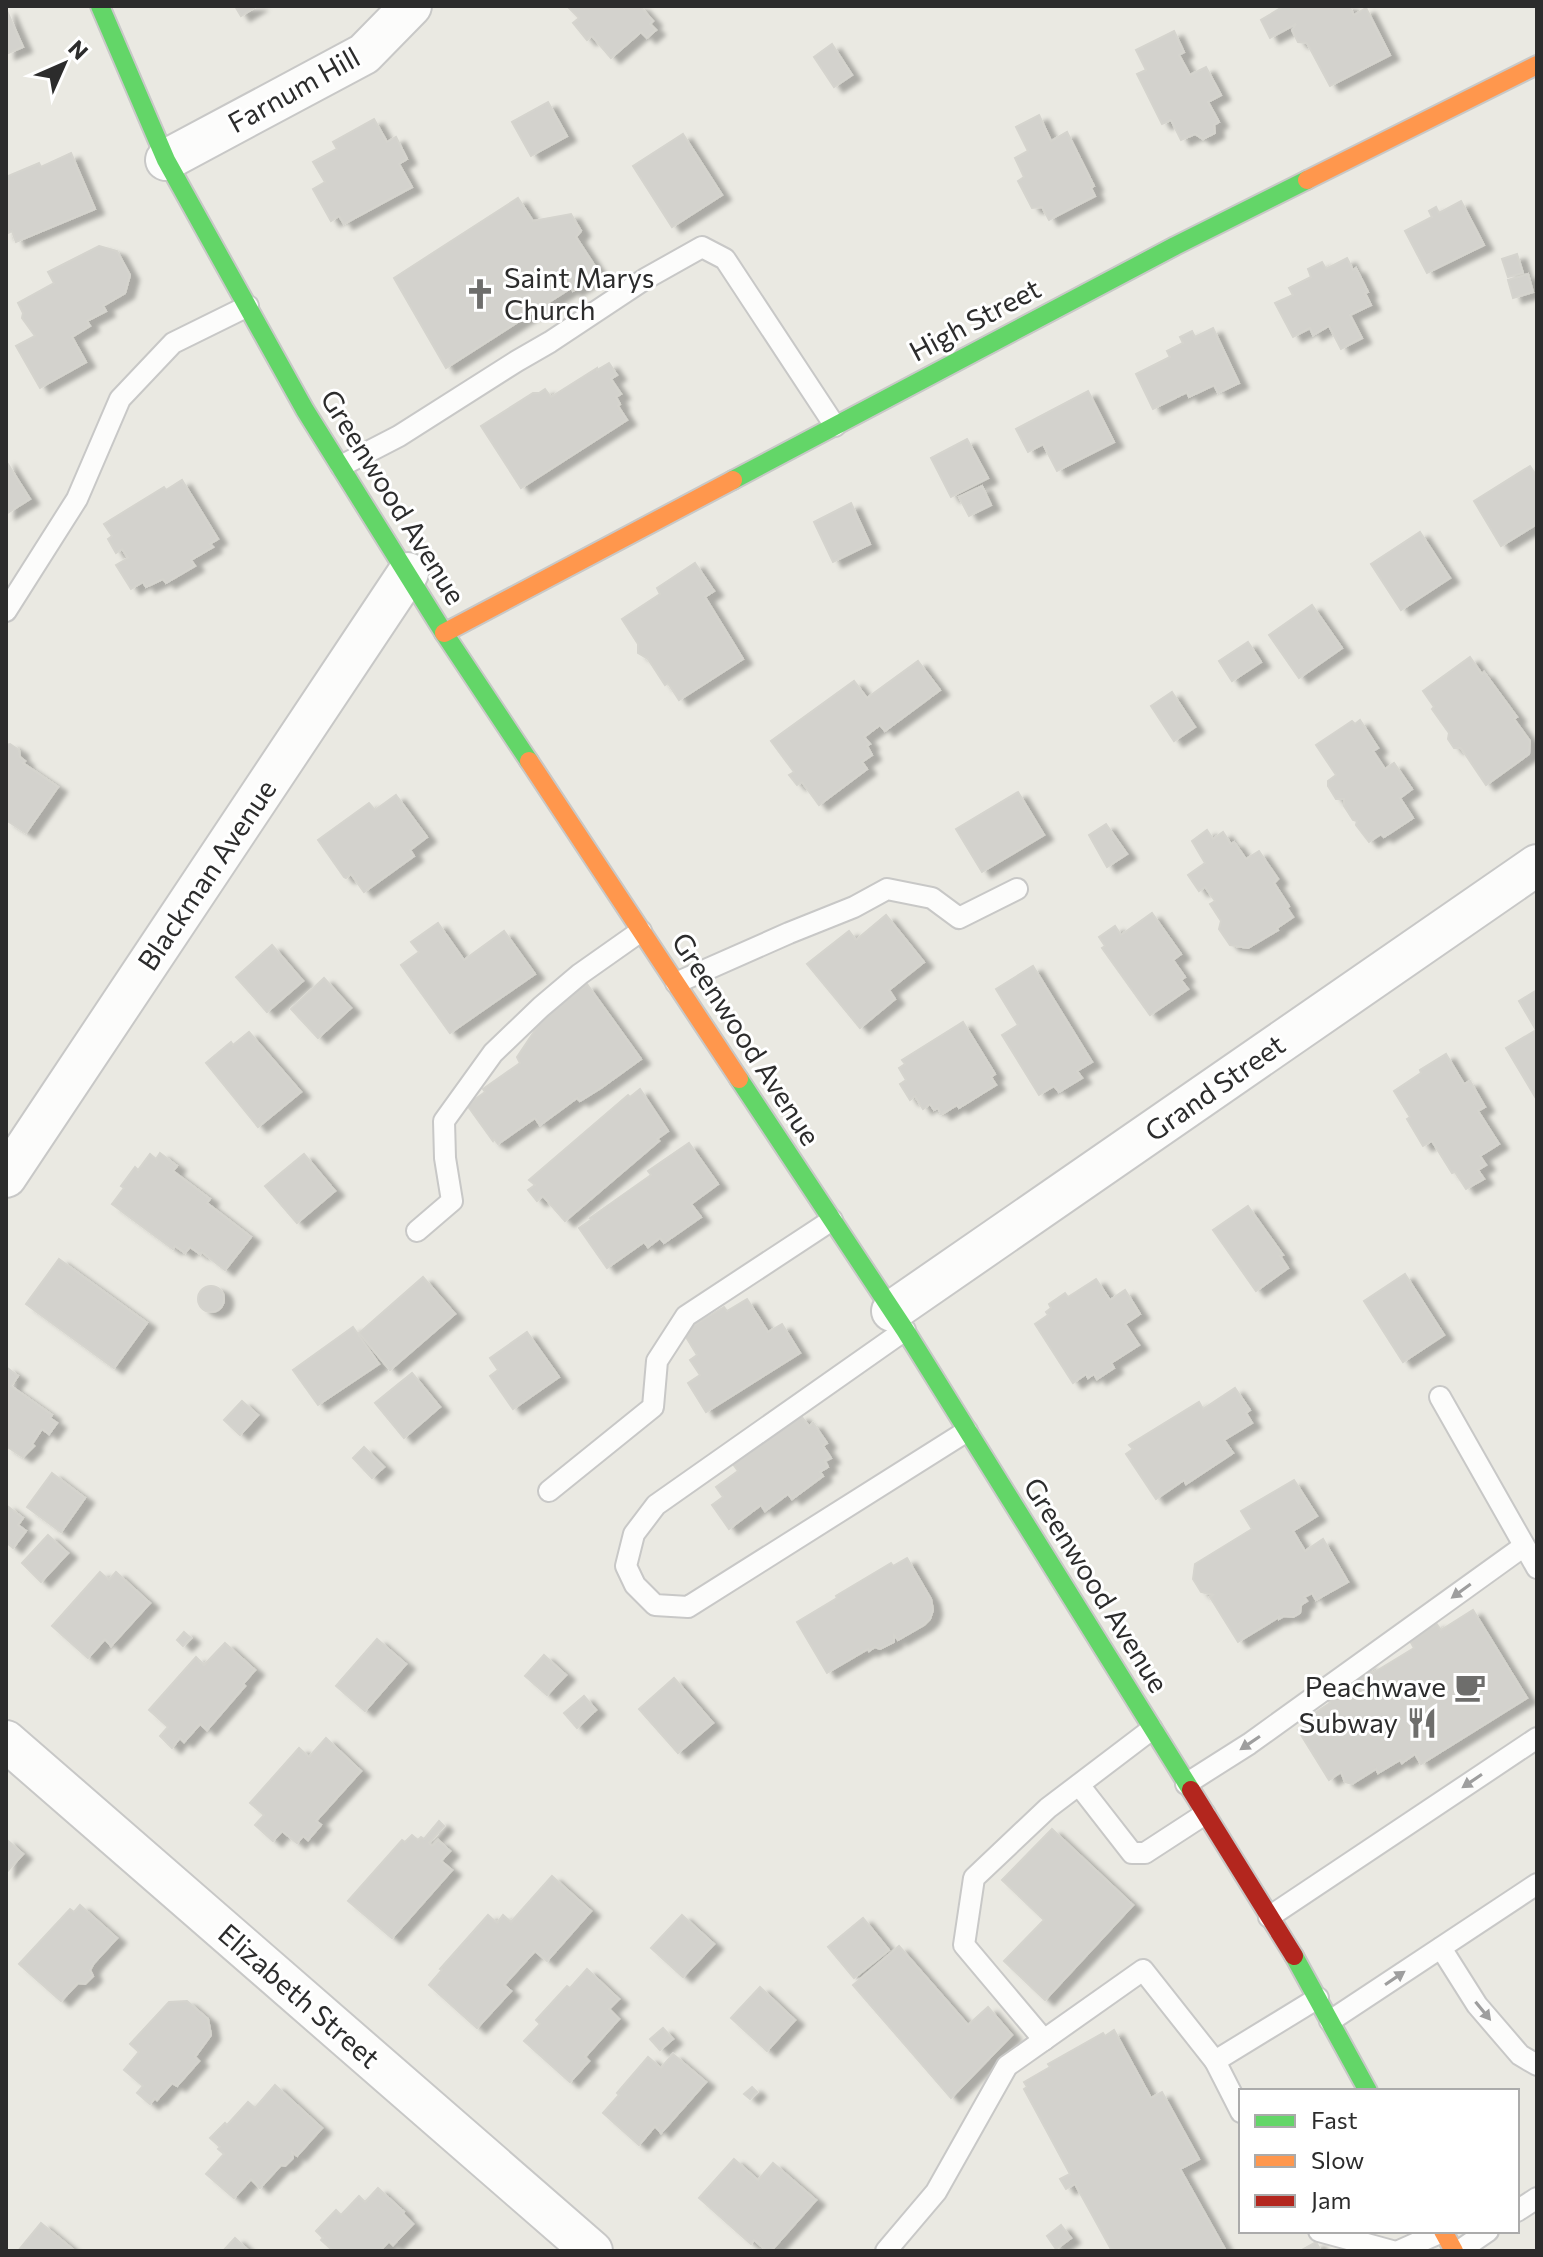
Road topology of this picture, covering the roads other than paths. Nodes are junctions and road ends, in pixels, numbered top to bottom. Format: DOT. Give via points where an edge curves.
graph roads {
  1 [pos="100,6"];
  2 [pos="411,6"];
  3 [pos="1537,65"];
  4 [pos="166,160"];
  5 [pos="248,306"];
  6 [pos="835,426"];
  7 [pos="341,466"];
  8 [pos="408,573"];
  9 [pos="6,611"];
  10 [pos="444,633"];
  11 [pos="1537,865"];
  12 [pos="1017,889"];
  13 [pos="641,931"];
  14 [pos="676,983"];
  15 [pos="6,1177"];
  16 [pos="832,1220"];
  17 [pos="417,1231"];
  18 [pos="898,1320"];
  19 [pos="1440,1397"];
  20 [pos="967,1431"];
  21 [pos="549,1491"];
  22 [pos="1524,1546"];
  23 [pos="1537,1568"];
  24 [pos="1152,1729"];
  25 [pos="1537,1738"];
  26 [pos="6,1741"];
  27 [pos="1186,1784"];
  28 [pos="1079,1785"];
  29 [pos="1205,1814"];
  30 [pos="1537,1884"];
  31 [pos="1269,1917"];
  32 [pos="1441,1948"];
  33 [pos="1318,1998"];
  34 [pos="1330,2021"];
  35 [pos="1044,2040"];
  36 [pos="1215,2061"];
  37 [pos="1537,2065"];
  38 [pos="1367,2089"];
  39 [pos="1239,2108"];
  40 [pos="1537,2198"];
  41 [pos="1519,2210"];
  42 [pos="1326,2233"];
  43 [pos="1440,2233"];
  44 [pos="1445,2233"];
  45 [pos="1485,2233"];
  46 [pos="592,2251"];
  47 [pos="886,2251"];
  48 [pos="1392,2251"];
  49 [pos="1399,2251"];
  50 [pos="1456,2251"];
  1 -- 4 [label="main road, Greenwood Avenue"];
  2 -- 4 [label="street, Farnum Hill" via="364,54"];
  3 -- 6 [label="main road, High Street" via="1175,246"];
  4 -- 5 [label="main road, Greenwood Avenue"];
  5 -- 7 [label="main road, Greenwood Avenue"];
  5 -- 9 [label="lane" via="173,343 120,399 77,499"];
  6 -- 7 [label="lane" via="725,259 702,247 399,436"];
  6 -- 10 [label="main road, High Street"];
  7 -- 8 [label="main road, Greenwood Avenue"];
  8 -- 10 [label="main road, Greenwood Avenue"];
  8 -- 15 [label="street, Blackman Avenue"];
  10 -- 13 [label="main road, Greenwood Avenue"];
  11 -- 18 [label="street, Grand Street"];
  12 -- 14 [label="lane" via="959,918 932,898 887,889"];
  13 -- 14 [label="main road, Greenwood Avenue"];
  13 -- 17 [label="lane" via="570,982 493,1053 444,1121 452,1201"];
  14 -- 16 [label="main road, Greenwood Avenue"];
  16 -- 18 [label="main road, Greenwood Avenue"];
  16 -- 21 [label="lane" via="686,1316 657,1361 653,1407"];
  18 -- 20 [label="main road, Greenwood Avenue"];
  18 -- 20 [label="lane" via="656,1505 634,1534 626,1566 635,1585 655,1605 688,1607"];
  19 -- 22 [label="lane"];
  20 -- 24 [label="main road, Greenwood Avenue"];
  22 -- 23 [label="lane"];
  22 -- 27 [label="lane, one-way"];
  24 -- 27 [label="main road, Greenwood Avenue"];
  24 -- 28 [label="lane"];
  25 -- 31 [label="lane, one-way"];
  26 -- 46 [label="street, Elizabeth Street"];
  27 -- 29 [label="main road, Greenwood Avenue"];
  28 -- 29 [label="lane" via="1132,1853 1145,1853"];
  28 -- 35 [label="lane" via="974,1878 964,1945"];
  29 -- 31 [label="main road, Greenwood Avenue"];
  30 -- 32 [label="lane"];
  31 -- 33 [label="main road, Greenwood Avenue"];
  34 -- 32 [label="lane, one-way"];
  32 -- 37 [label="lane, one-way" via="1477,2005 1520,2055"];
  33 -- 34 [label="main road, Greenwood Avenue"];
  33 -- 36 [label="lane"];
  34 -- 38 [label="main road, Greenwood Avenue"];
  35 -- 36 [label="lane" via="1143,1970"];
  35 -- 47 [label="lane" via="1007,2066 936,2192"];
  36 -- 39 [label="lane"];
  40 -- 41 [label="lane"];
  42 -- 48 [label="lane"];
  43 -- 49 [label="lane"];
  44 -- 50 [label="main road"];
  45 -- 50 [label="lane"];
}
